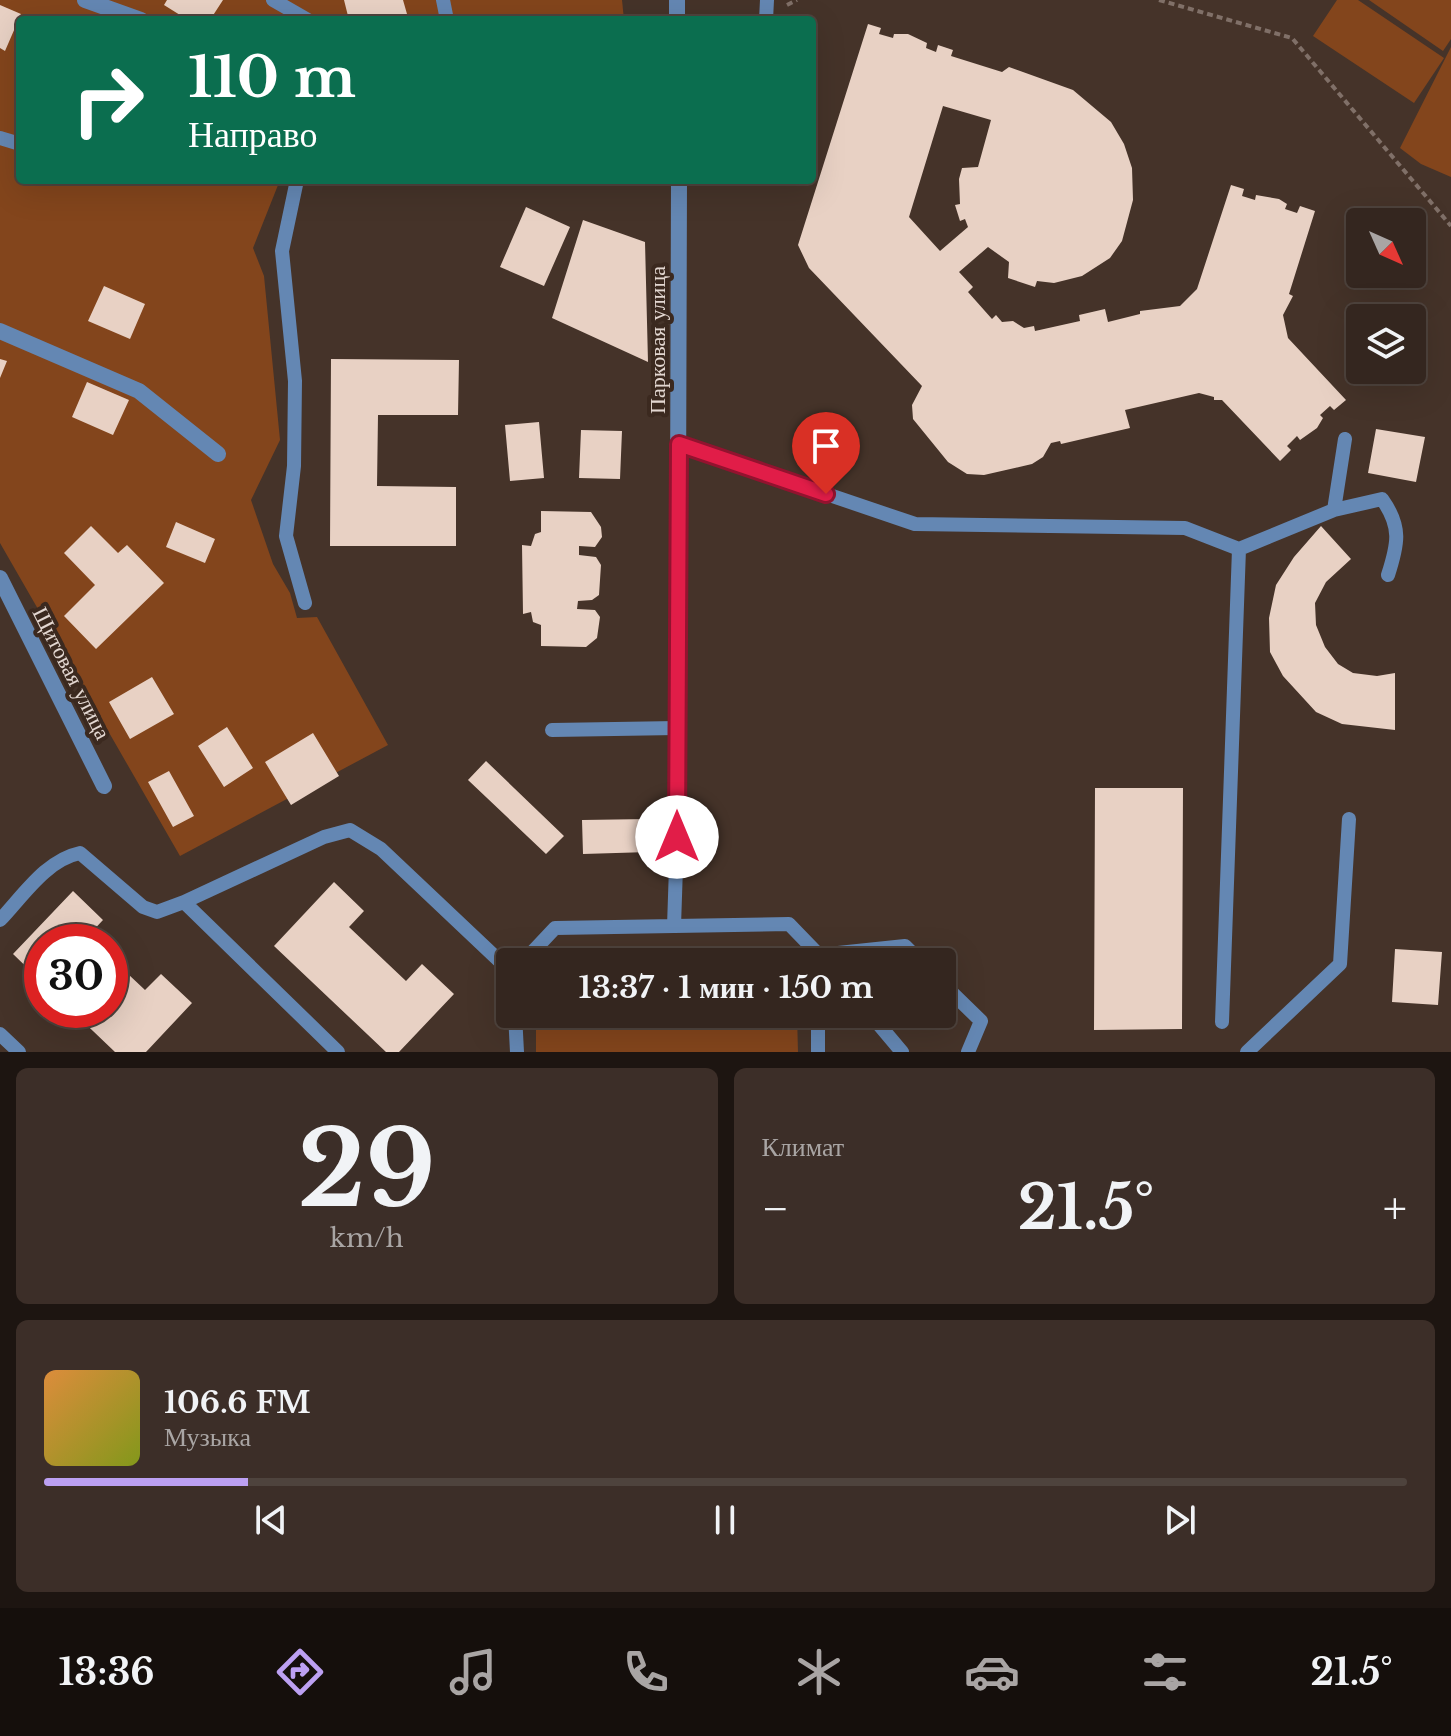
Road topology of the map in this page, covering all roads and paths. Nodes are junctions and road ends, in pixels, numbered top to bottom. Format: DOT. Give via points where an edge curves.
graph roads {
  1 [pos="85,0"];
  2 [pos="273,0"];
  3 [pos="1159,0"];
  4 [pos="130,16"];
  5 [pos="301,16"];
  6 [pos="296,184"];
  7 [pos="679,184"];
  8 [pos="1451,226"];
  9 [pos="0,331"];
  10 [pos="1345,439"];
  11 [pos="679,444"];
  12 [pos="218,454"];
  13 [pos="1334,510"];
  14 [pos="1239,549"];
  15 [pos="1388,575"];
  16 [pos="0,578"];
  17 [pos="305,603"];
  18 [pos="677,728"];
  19 [pos="552,730"];
  20 [pos="104,786"];
  21 [pos="1349,819"];
  22 [pos="677,837"];
  23 [pos="184,902"];
  24 [pos="0,920"];
  25 [pos="674,926"];
  26 [pos="536,948"];
  27 [pos="810,948"];
  28 [pos="496,958"];
  29 [pos="956,997"];
  30 [pos="1222,1022"];
  31 [pos="516,1028"];
  32 [pos="818,1028"];
  33 [pos="882,1028"];
  34 [pos="0,1034"];
  35 [pos="19,1052"];
  36 [pos="338,1052"];
  37 [pos="517,1052"];
  38 [pos="818,1052"];
  39 [pos="902,1052"];
  40 [pos="968,1052"];
  41 [pos="1247,1052"];
  1 -- 4 [label="street"];
  2 -- 5 [label="lane"];
  3 -- 8 [label="path" via="1292,38"];
  6 -- 17 [label="lane" via="282,251 295,381 286,536"];
  7 -- 11 [label="street, Парковая улица"];
  9 -- 12 [label="street" via="139,391"];
  10 -- 13 [label="lane"];
  11 -- 14 [label="lane" via="915,524 1185,528"];
  11 -- 18 [label="street, Парковая улица"];
  13 -- 14 [label="lane"];
  13 -- 15 [label="lane" via="1382,499 1396,519"];
  14 -- 30 [label="lane"];
  16 -- 20 [label="street, Щитовая улица"];
  18 -- 19 [label="lane"];
  18 -- 22 [label="street, Парковая улица"];
  21 -- 41 [label="lane" via="1340,964"];
  22 -- 25 [label="lane"];
  23 -- 24 [label="lane" via="157,912 143,907 80,853 49,867"];
  23 -- 28 [label="lane" via="350,830 381,849"];
  23 -- 36 [label="lane"];
  25 -- 26 [label="lane" via="555,928"];
  25 -- 27 [label="lane" via="789,924"];
  29 -- 40 [label="lane" via="981,1021"];
  31 -- 37 [label="lane"];
  32 -- 38 [label="lane"];
  33 -- 39 [label="lane"];
  34 -- 35 [label="lane"];
}
